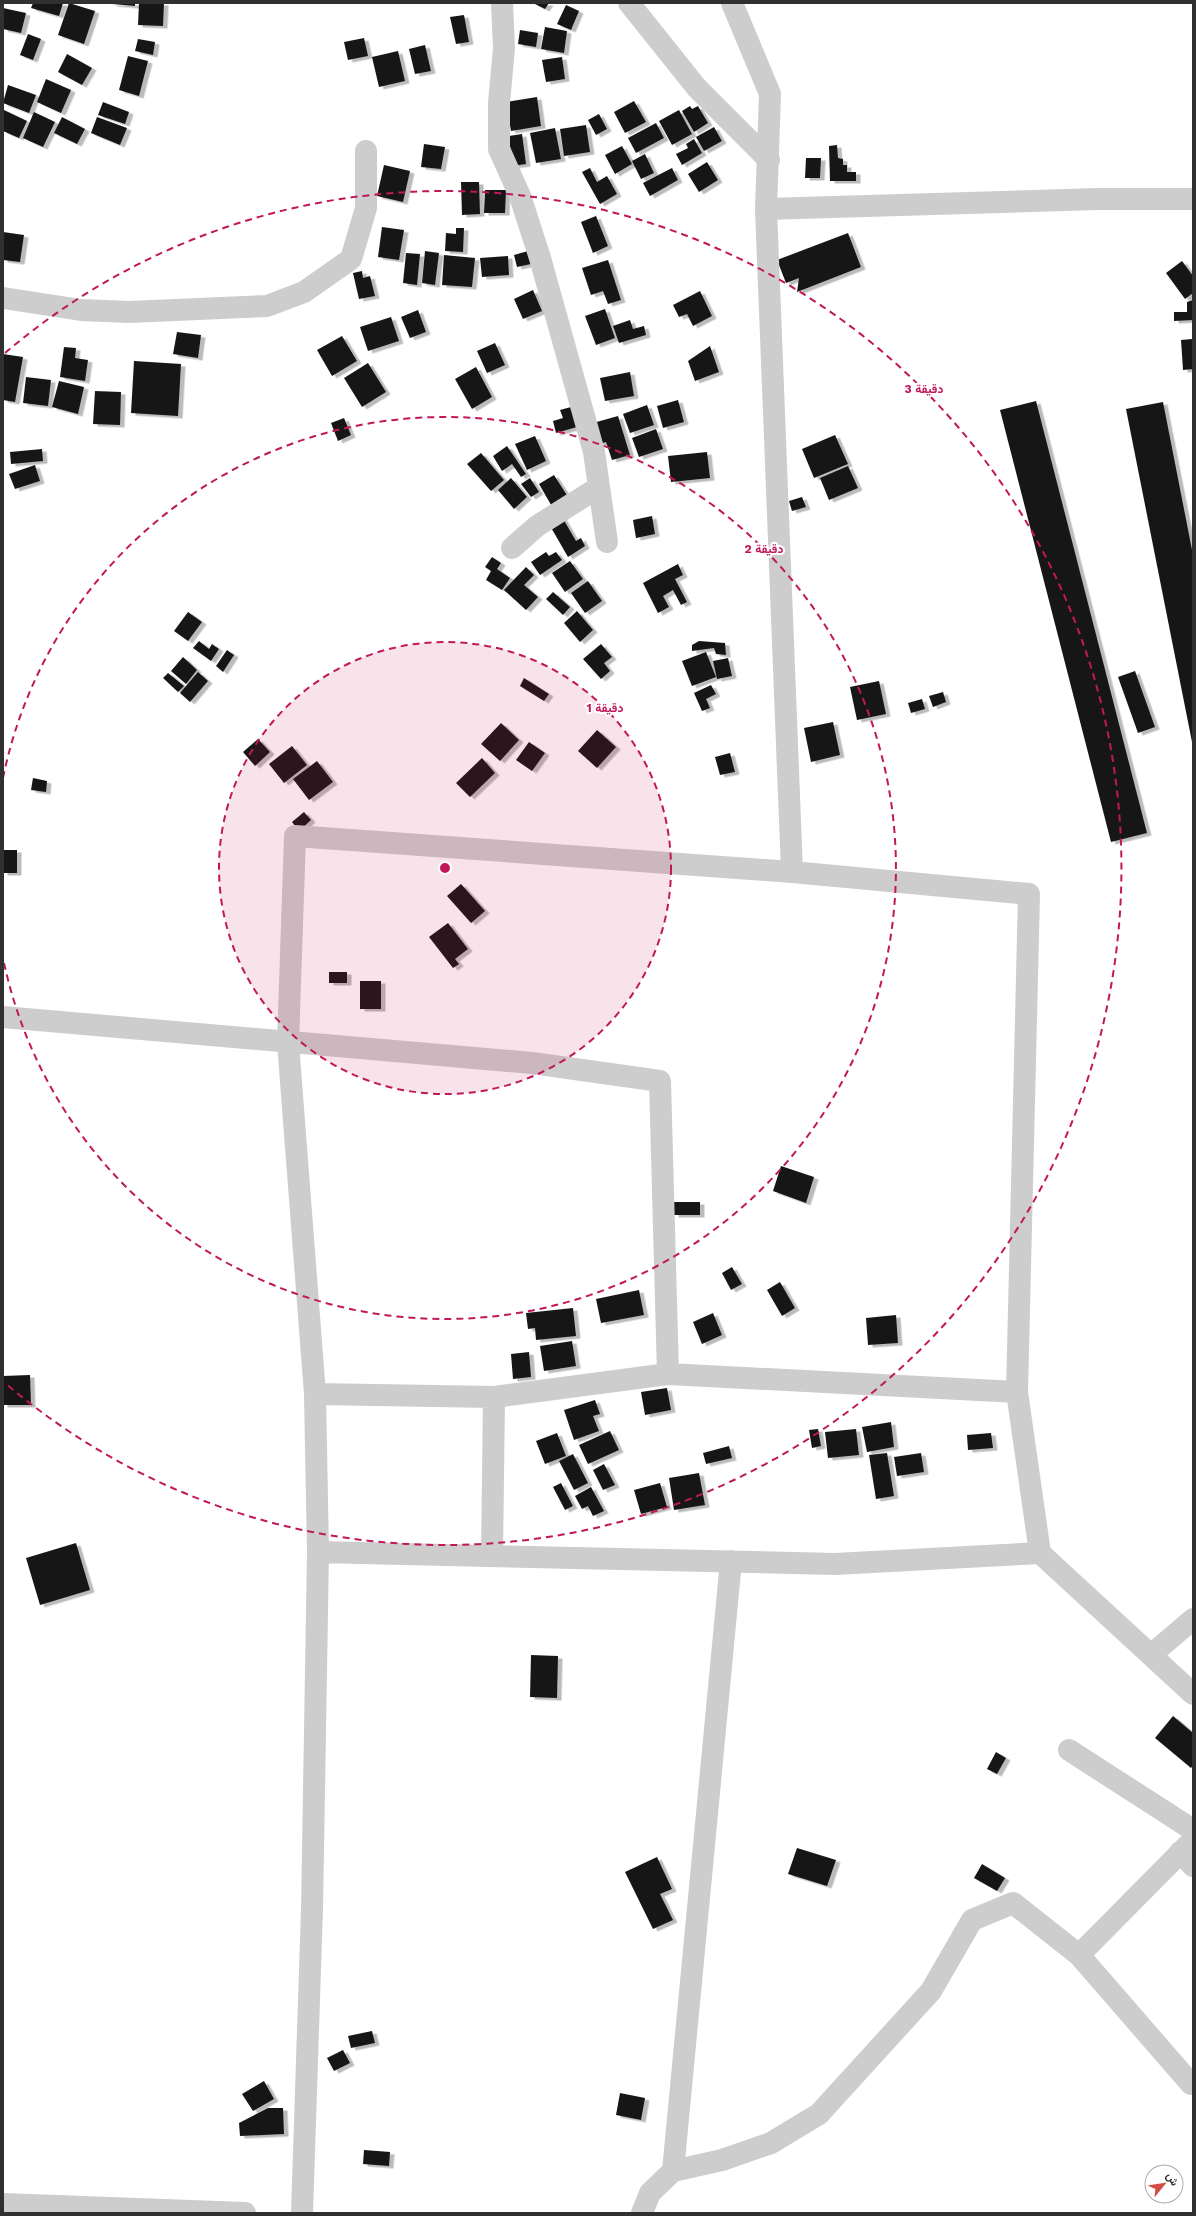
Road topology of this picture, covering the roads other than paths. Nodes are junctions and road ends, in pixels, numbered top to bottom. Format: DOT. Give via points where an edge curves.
graph roads {
  1 [pos="502,3"];
  2 [pos="630,3"];
  3 [pos="732,3"];
  4 [pos="366,151"];
  5 [pos="769,160"];
  6 [pos="1193,199"];
  7 [pos="766,209"];
  8 [pos="3,298"];
  9 [pos="599,487"];
  10 [pos="607,542"];
  11 [pos="512,548"];
  12 [pos="792,872"];
  13 [pos="3,1018"];
  14 [pos="288,1043"];
  15 [pos="668,1374"];
  16 [pos="1017,1392"];
  17 [pos="315,1394"];
  18 [pos="494,1397"];
  19 [pos="318,1552"];
  20 [pos="1040,1553"];
  21 [pos="492,1556"];
  22 [pos="731,1561"];
  23 [pos="1193,1619"];
  24 [pos="1152,1654"];
  25 [pos="1193,1694"];
  26 [pos="1069,1750"];
  27 [pos="1193,1830"];
  28 [pos="1189,1853"];
  29 [pos="1079,1955"];
  30 [pos="1193,2083"];
  31 [pos="673,2171"];
  32 [pos="3,2204"];
  33 [pos="245,2213"];
  34 [pos="302,2213"];
  35 [pos="642,2213"];
  1 -- 9 [label="street" via="504,48 499,103 499,149 520,196 540,258 594,452"];
  2 -- 5 [label="street" via="697,88"];
  3 -- 5 [label="street" via="770,94"];
  4 -- 8 [label="street" via="366,208 351,259 304,292 267,306 129,312 81,310"];
  5 -- 7 [label="street"];
  6 -- 7 [label="street" via="1098,199"];
  7 -- 12 [label="street"];
  9 -- 10 [label="street"];
  9 -- 11 [label="street" via="537,526"];
  12 -- 14 [label="street" via="295,836"];
  12 -- 16 [label="street" via="1029,894"];
  13 -- 14 [label="street" via="166,1030"];
  14 -- 15 [label="street" via="532,1063 660,1081"];
  14 -- 17 [label="street"];
  15 -- 16 [label="street"];
  15 -- 18 [label="street"];
  16 -- 20 [label="street"];
  17 -- 18 [label="street"];
  17 -- 19 [label="street"];
  18 -- 21 [label="street"];
  19 -- 21 [label="street"];
  19 -- 34 [label="street" via="312,1909"];
  20 -- 22 [label="street" via="835,1564"];
  20 -- 24 [label="street"];
  21 -- 22 [label="street"];
  22 -- 31 [label="street"];
  23 -- 24 [label="street"];
  24 -- 25 [label="street"];
  26 -- 27 [label="street"];
  28 -- 29 [label="street"];
  29 -- 30 [label="street" via="1191,2084"];
  29 -- 31 [label="street" via="1013,1903 972,1920 931,1991 819,2114 771,2144 722,2160"];
  31 -- 35 [label="street" via="650,2193"];
  32 -- 33 [label="street"];
}
